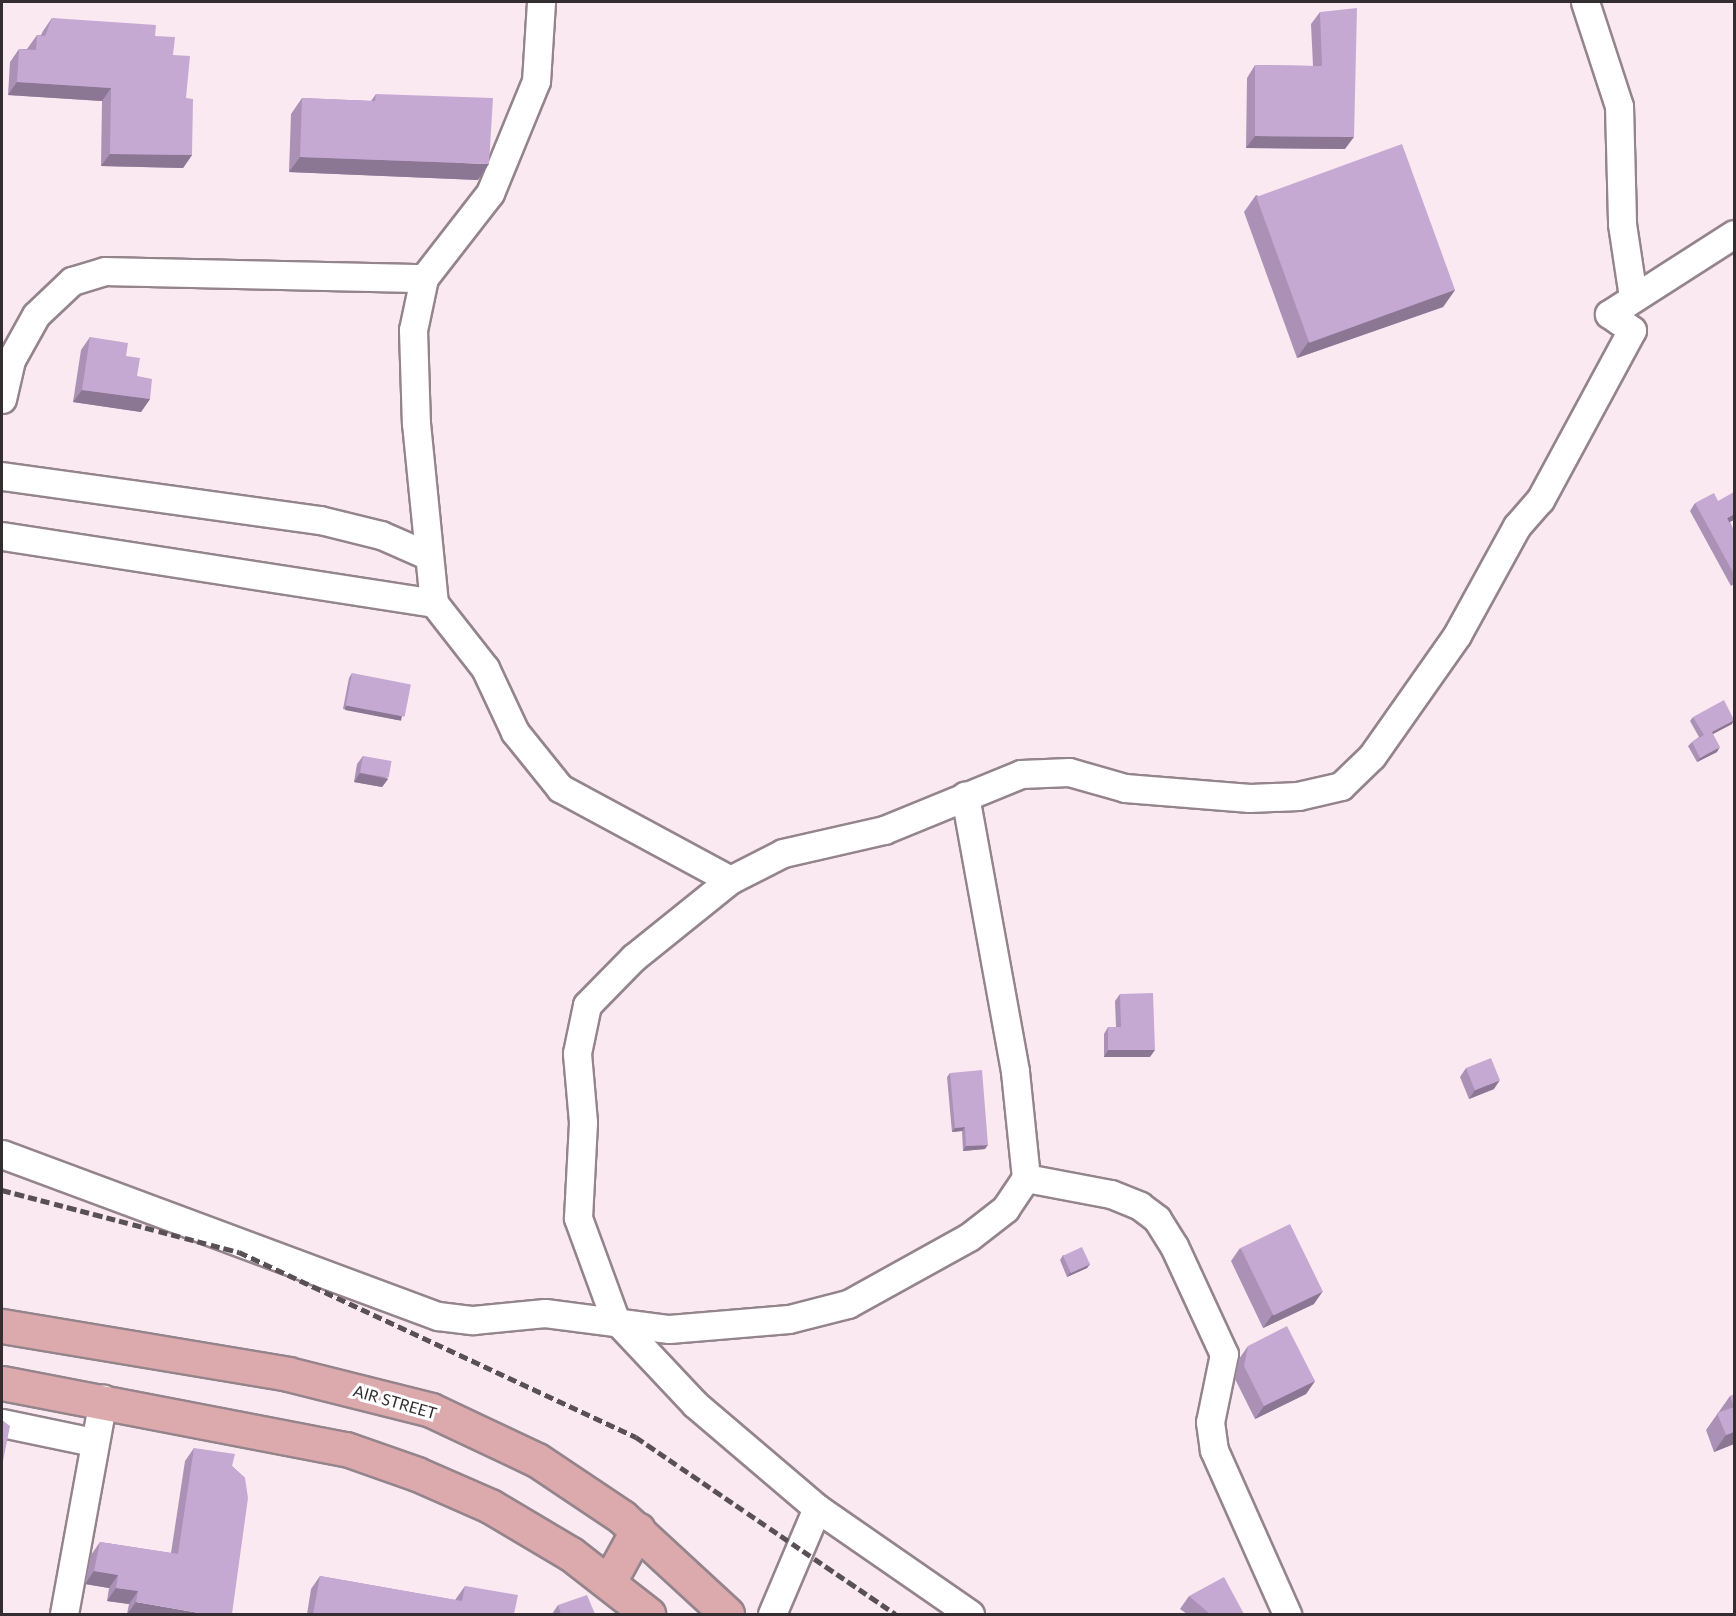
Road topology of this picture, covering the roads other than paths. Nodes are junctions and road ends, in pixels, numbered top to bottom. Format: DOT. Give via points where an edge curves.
graph roads {
  1 [pos="541,2"];
  2 [pos="1586,2"];
  3 [pos="1734,234"];
  4 [pos="424,278"];
  5 [pos="1633,297"];
  6 [pos="2,399"];
  7 [pos="2,476"];
  8 [pos="2,536"];
  9 [pos="429,556"];
  10 [pos="434,603"];
  11 [pos="965,796"];
  12 [pos="730,880"];
  13 [pos="2,1154"];
  14 [pos="1026,1178"];
  15 [pos="615,1318"];
  16 [pos="2,1326"];
  17 [pos="2,1383"];
  18 [pos="103,1400"];
  19 [pos="2,1423"];
  20 [pos="93,1442"];
  21 [pos="817,1508"];
  22 [pos="638,1529"];
  23 [pos="609,1582"];
  24 [pos="63,1614"];
  25 [pos="648,1614"];
  26 [pos="728,1614"];
  27 [pos="772,1614"];
  28 [pos="970,1614"];
  29 [pos="1287,1614"];
  1 -- 4 [label="street" via="536,81 490,193"];
  2 -- 5 [label="street" via="1619,106 1622,224"];
  3 -- 5 [label="street"];
  4 -- 6 [label="street" via="105,271 72,281 36,315 11,360"];
  4 -- 9 [label="street" via="413,330"];
  5 -- 11 [label="street" via="1609,314 1632,330 1540,500 1517,526 1457,635 1372,756 1341,786 1298,796 1250,798 1125,788 1069,772 1021,774"];
  7 -- 9 [label="street" via="320,520 381,535"];
  8 -- 10 [label="street"];
  9 -- 10 [label="street"];
  10 -- 12 [label="street" via="485,668 515,732 560,788"];
  11 -- 12 [label="street" via="884,830 783,853"];
  11 -- 14 [label="street" via="1013,1060"];
  12 -- 15 [label="street" via="608,981 587,1005 580,1028 583,1122 578,1218"];
  13 -- 15 [label="street" via="438,1316 473,1320 545,1313"];
  14 -- 15 [label="street" via="1005,1209 969,1237 848,1304 731,1327 669,1329"];
  14 -- 29 [label="street" via="1111,1194 1140,1206 1158,1219 1224,1354 1210,1422 1214,1450"];
  15 -- 21 [label="street" via="695,1404"];
  16 -- 22 [label="main road, AIR STREET" via="288,1374 430,1410 537,1460"];
  17 -- 18 [label="main road"];
  18 -- 20 [label="street"];
  18 -- 23 [label="main road" via="346,1449 417,1474 490,1506"];
  19 -- 20 [label="street"];
  20 -- 24 [label="street"];
  21 -- 27 [label="street"];
  21 -- 28 [label="street"];
  22 -- 23 [label="main road"];
  22 -- 26 [label="main road, AIR STREET"];
  23 -- 25 [label="main road"];
}
